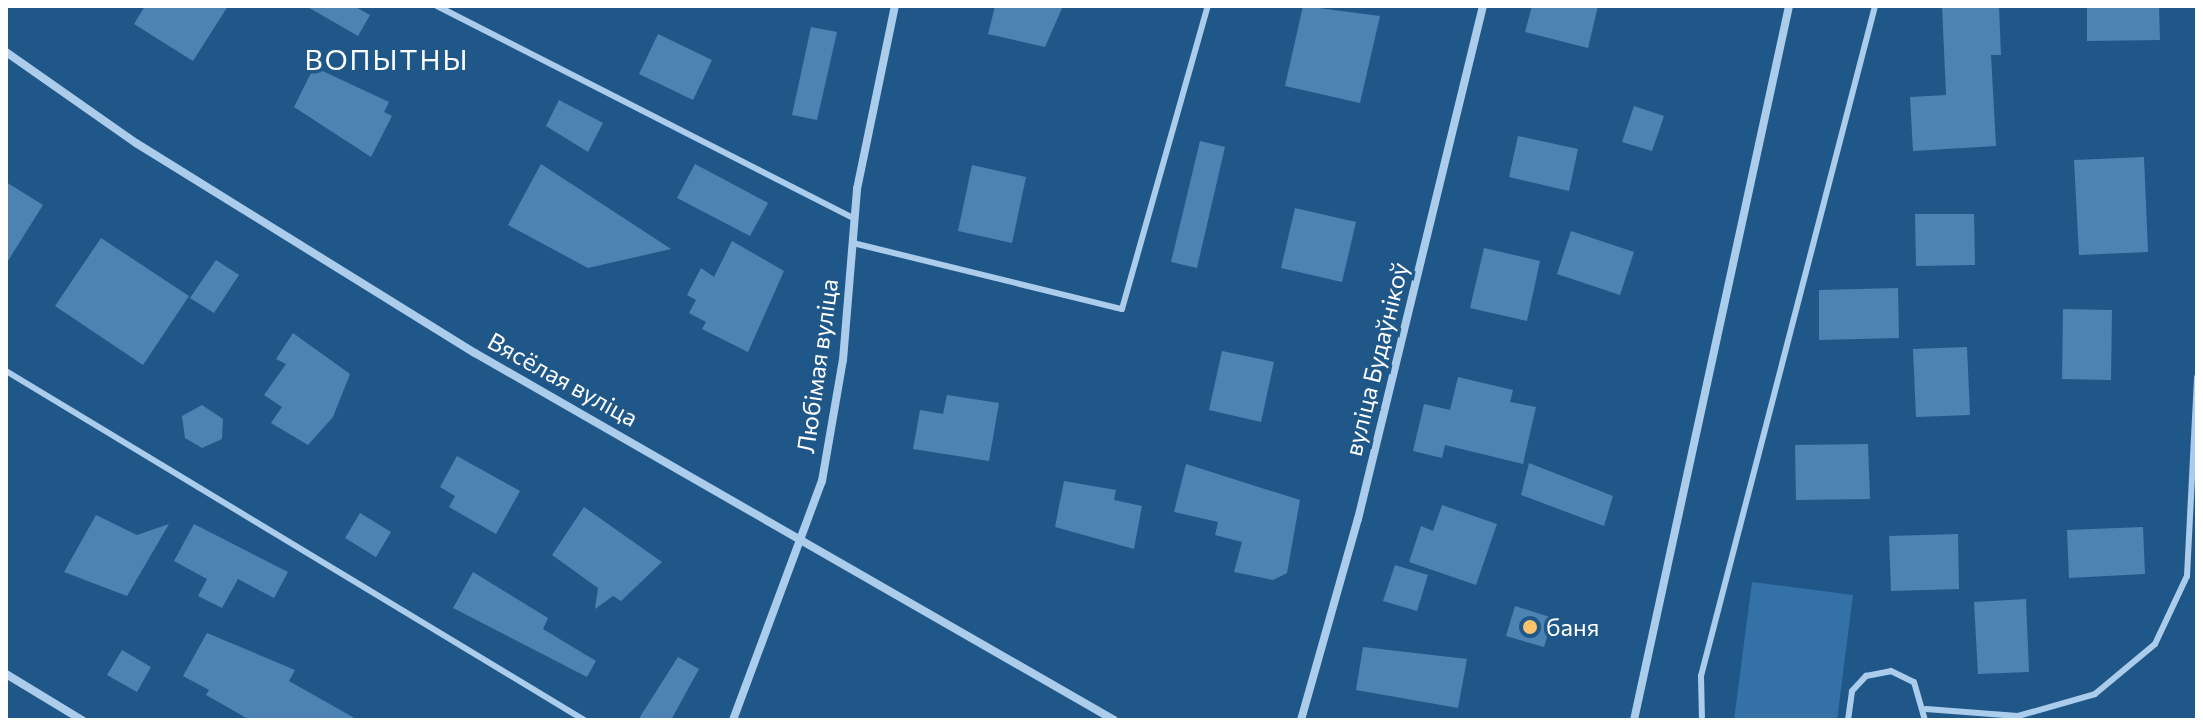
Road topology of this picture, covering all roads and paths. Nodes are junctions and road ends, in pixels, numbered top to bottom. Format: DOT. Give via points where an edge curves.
graph roads {
  1 [pos="437,6"];
  2 [pos="895,6"];
  3 [pos="1208,6"];
  4 [pos="1483,6"];
  5 [pos="1789,6"];
  6 [pos="1875,6"];
  7 [pos="6,52"];
  8 [pos="855,219"];
  9 [pos="853,243"];
  10 [pos="6,371"];
  11 [pos="2197,377"];
  12 [pos="797,533"];
  13 [pos="6,674"];
  14 [pos="1926,709"];
  15 [pos="82,720"];
  16 [pos="584,720"];
  17 [pos="733,720"];
  18 [pos="1114,720"];
  19 [pos="1301,720"];
  20 [pos="1634,720"];
  21 [pos="1702,720"];
  22 [pos="1848,720"];
  23 [pos="1925,720"];
  1 -- 8 [label="lane"];
  2 -- 8 [label="street, Любімая вуліца"];
  3 -- 9 [label="lane" via="1122,309"];
  4 -- 19 [label="street, вуліца Будаўнікоў" via="1358,519"];
  5 -- 20 [label="street"];
  6 -- 21 [label="lane" via="1701,676"];
  7 -- 12 [label="street, Вясёлая вуліца" via="136,143 475,353"];
  8 -- 9 [label="street, Любімая вуліца"];
  9 -- 12 [label="street, Любімая вуліца" via="822,481"];
  10 -- 16 [label="lane"];
  11 -- 14 [label="lane" via="2187,576 2155,644 2095,694 2018,716"];
  12 -- 17 [label="street, Любімая вуліца"];
  12 -- 18 [label="street, Вясёлая вуліца"];
  13 -- 15 [label="street"];
  14 -- 22 [label="lane" via="1914,682 1877,672 1852,691"];
  14 -- 23 [label="lane"];
}
